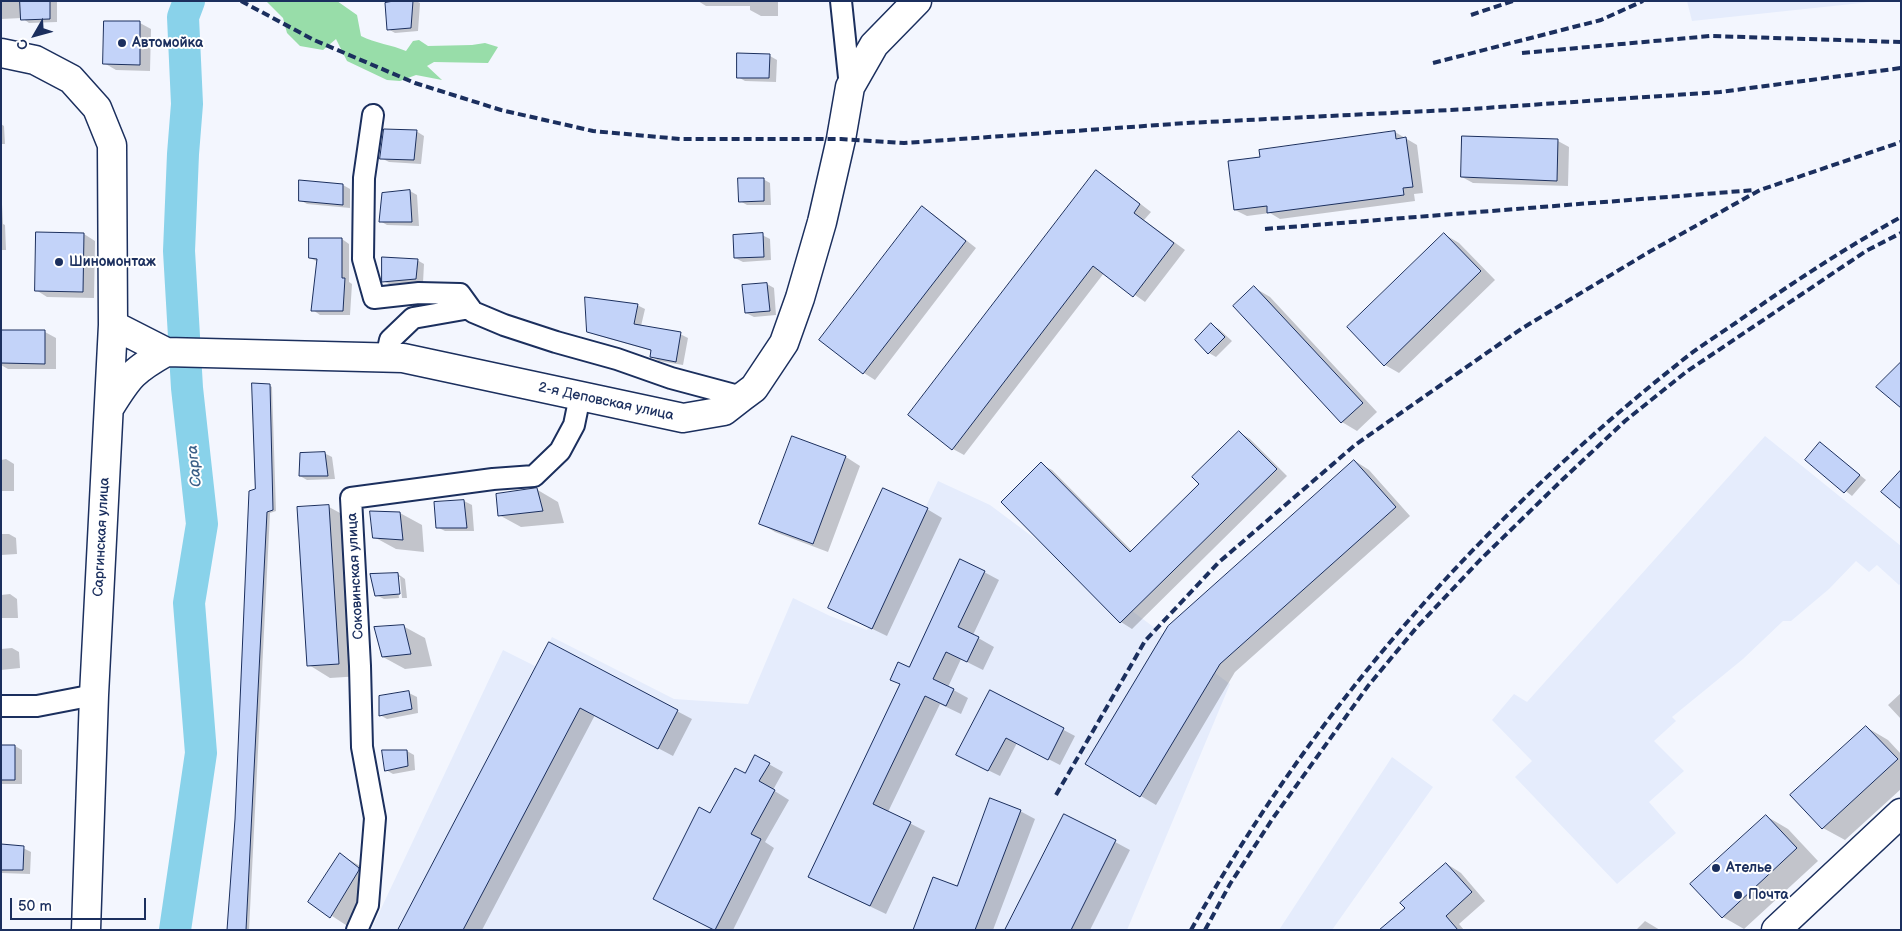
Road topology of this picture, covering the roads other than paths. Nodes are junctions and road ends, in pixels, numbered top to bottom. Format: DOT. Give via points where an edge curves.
graph roads {
  1 [pos="841,1"];
  2 [pos="917,1"];
  3 [pos="1,53"];
  4 [pos="850,87"];
  5 [pos="373,115"];
  6 [pos="470,308"];
  7 [pos="112,325"];
  8 [pos="166,352"];
  9 [pos="386,358"];
  10 [pos="580,396"];
  11 [pos="742,397"];
  12 [pos="109,408"];
  13 [pos="94,695"];
  14 [pos="1,706"];
  15 [pos="1901,812"];
  16 [pos="86,930"];
  17 [pos="357,930"];
  18 [pos="1776,930"];
  1 -- 4 [label="street"];
  2 -- 4 [label="street, 2-я Деповская улица" via="874,45"];
  3 -- 7 [label="street, Саргинская улица" via="35,60 71,79 97,108 112,145"];
  4 -- 11 [label="street, 2-я Деповская улица" via="822,222 800,298 784,343 754,388"];
  5 -- 6 [label="street" via="364,178 364,259 374,298 419,293 460,294"];
  6 -- 9 [label="street" via="413,318 390,340"];
  6 -- 11 [label="street" via="504,325 547,340"];
  7 -- 8 [label="street"];
  7 -- 12 [label="street, Саргинская улица"];
  8 -- 9 [label="street, 2-я Деповская улица"];
  8 -- 12 [label="street" via="140,366 125,382"];
  9 -- 10 [label="street, 2-я Деповская улица" via="403,358"];
  10 -- 11 [label="street, 2-я Деповская улица" via="683,418 724,411"];
  10 -- 17 [label="street, Соковинская улица" via="574,425 560,451 534,476 351,498 362,747 375,818 368,905"];
  12 -- 13 [label="street, Саргинская улица"];
  13 -- 14 [label="street" via="37,706"];
  13 -- 16 [label="street, Саргинская улица"];
  15 -- 18 [label="street"];
}
